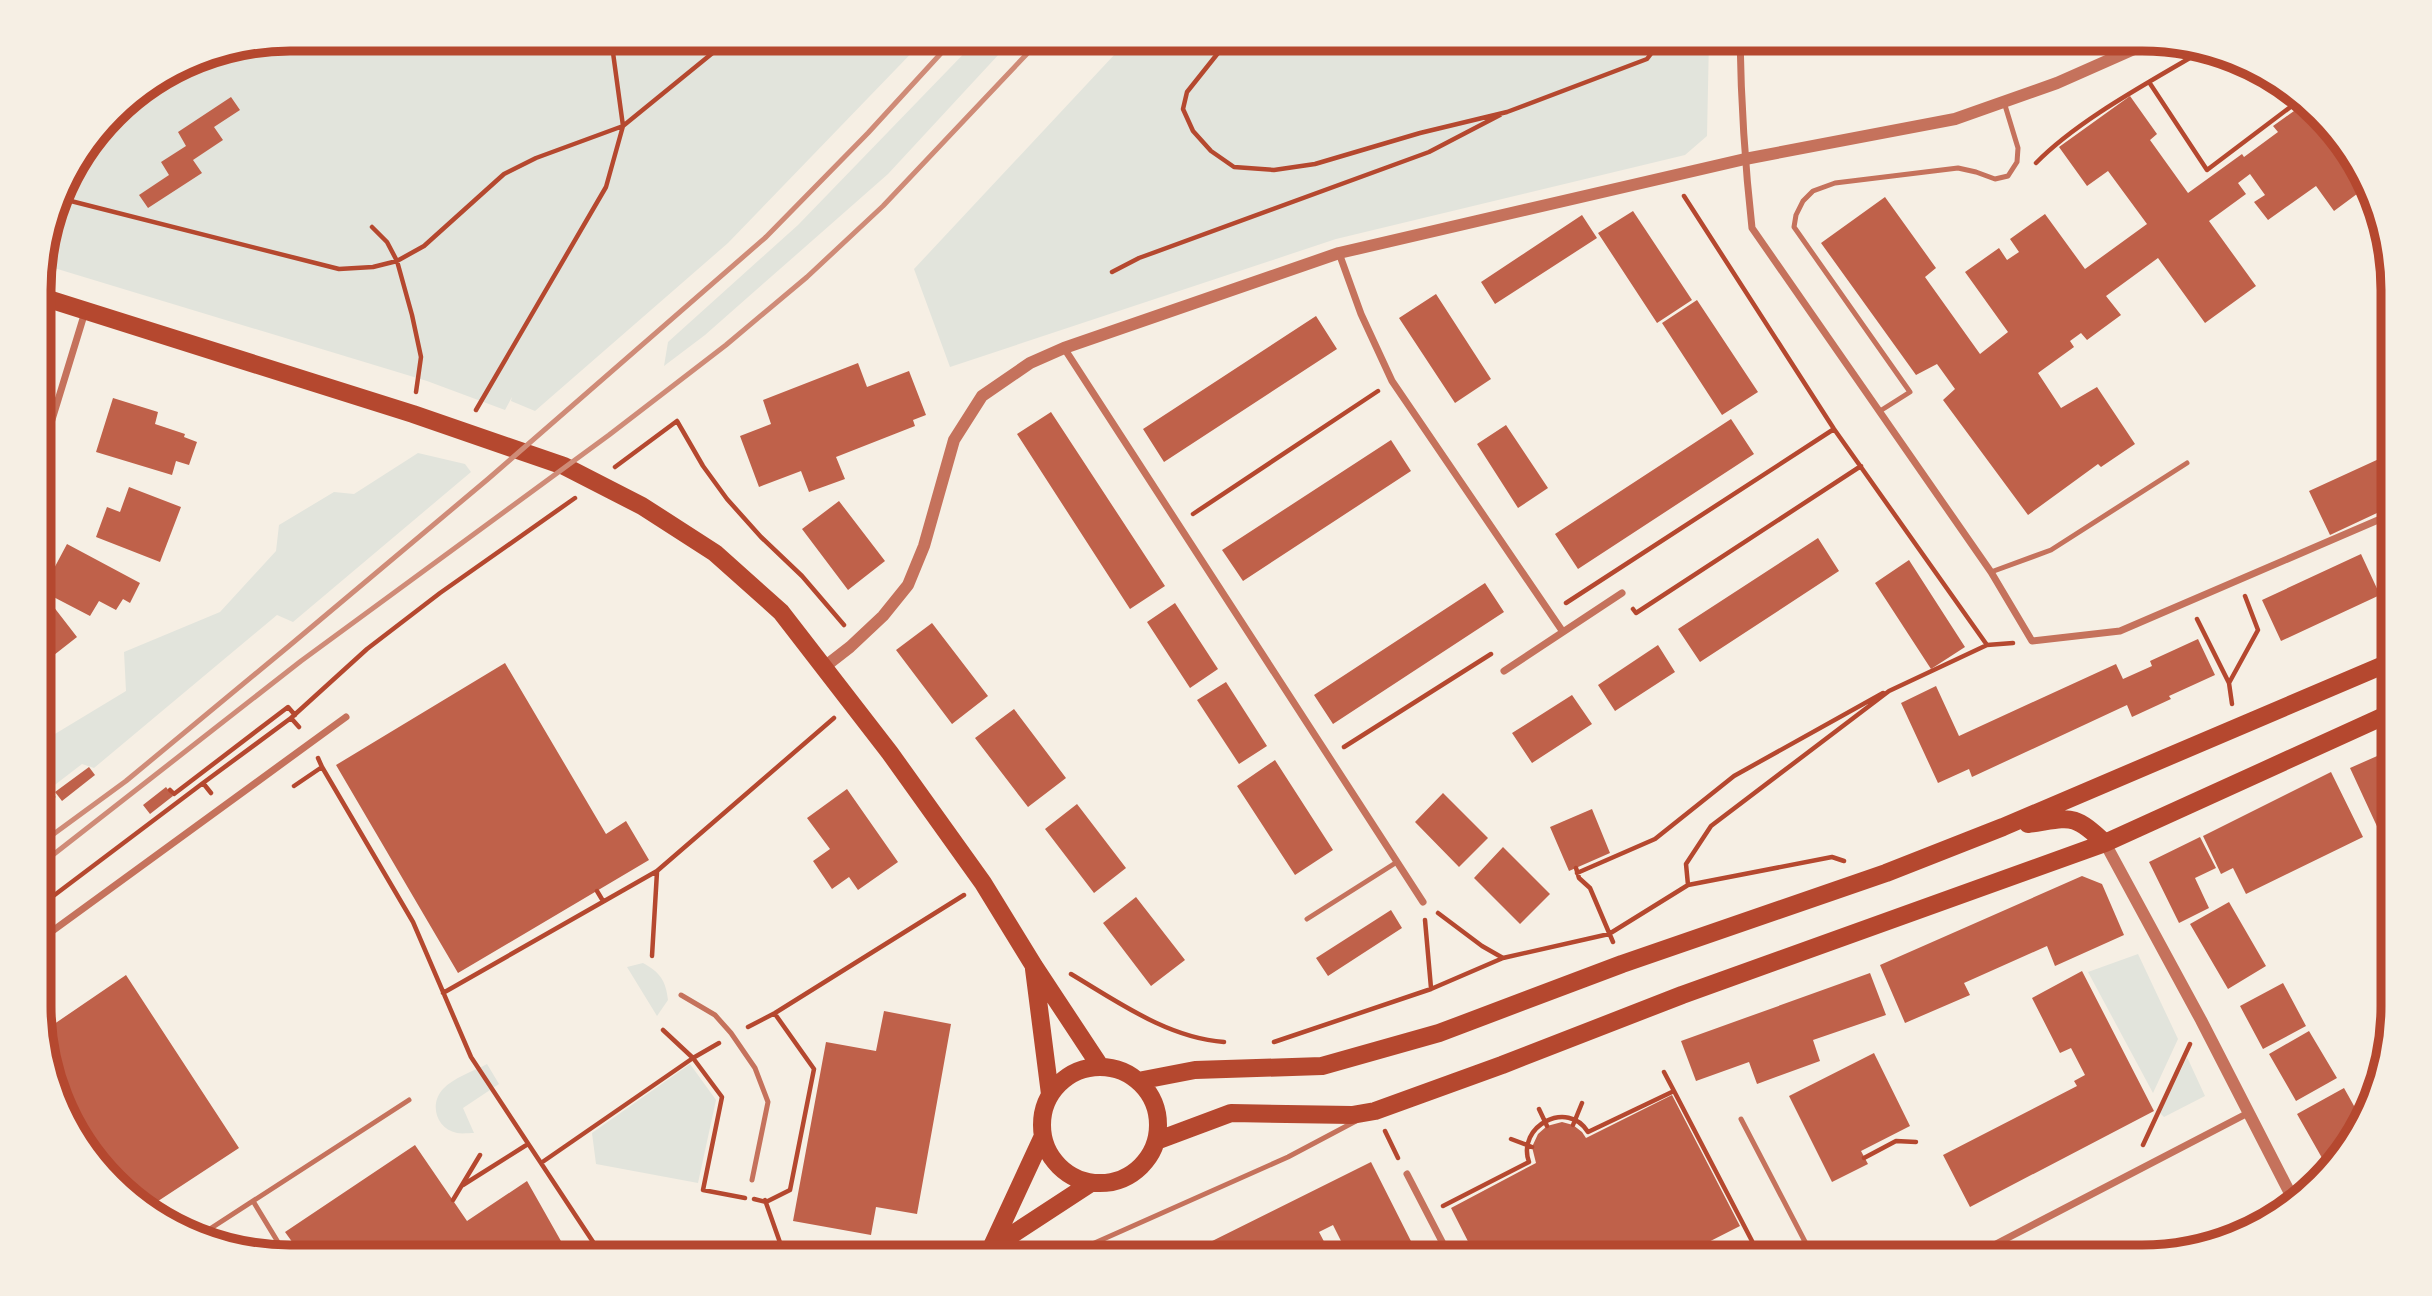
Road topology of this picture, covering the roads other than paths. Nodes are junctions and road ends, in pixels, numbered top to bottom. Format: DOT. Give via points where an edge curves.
graph roads {
  1 [pos="1741,51"];
  2 [pos="2129,51"];
  3 [pos="2004,102"];
  4 [pos="1745,159"];
  5 [pos="1339,253"];
  6 [pos="51,300"];
  7 [pos="86,310"];
  8 [pos="1064,348"];
  9 [pos="1880,411"];
  10 [pos="51,426"];
  11 [pos="2188,463"];
  12 [pos="2381,519"];
  13 [pos="1992,572"];
  14 [pos="1622,593"];
  15 [pos="1563,632"];
  16 [pos="2381,665"];
  17 [pos="823,668"];
  18 [pos="1504,671"];
  19 [pos="346,716"];
  20 [pos="2381,718"];
  21 [pos="2003,827"];
  22 [pos="2105,844"];
  23 [pos="1397,862"];
  24 [pos="1423,902"];
  25 [pos="1307,919"];
  26 [pos="51,932"];
  27 [pos="1034,966"];
  28 [pos="681,995"];
  29 [pos="1100,1066"];
  30 [pos="1138,1081"];
  31 [pos="1050,1094"];
  32 [pos="409,1100"];
  33 [pos="1375,1111"];
  34 [pos="2248,1114"];
  35 [pos="1741,1119"];
  36 [pos="1042,1138"];
  37 [pos="1156,1141"];
  38 [pos="1407,1174"];
  39 [pos="752,1181"];
  40 [pos="1091,1183"];
  41 [pos="2290,1194"];
  42 [pos="253,1201"];
  43 [pos="207,1231"];
  44 [pos="1805,1242"];
  45 [pos="279,1244"];
  46 [pos="988,1245"];
  47 [pos="996,1245"];
  48 [pos="1090,1245"];
  49 [pos="1444,1245"];
  50 [pos="1796,1245"];
  51 [pos="1807,1245"];
  52 [pos="1995,1245"];
  1 -- 4 [label="street"];
  2 -- 3 [label="street"];
  3 -- 4 [label="street" via="1955,119"];
  3 -- 9 [label="lane" via="2018,148 2017,162 2008,176 1995,179 1958,168 1835,183 1813,191 1796,215 1794,227 1910,392"];
  4 -- 5 [label="street"];
  4 -- 9 [label="street" via="1752,228"];
  5 -- 8 [label="street"];
  5 -- 15 [label="street" via="1392,381"];
  6 -- 7 [label="main road"];
  7 -- 10 [label="street"];
  7 -- 17 [label="main road" via="564,466 642,506 715,552 780,612"];
  8 -- 17 [label="street" via="1030,363 982,396 954,440 924,547 908,584 883,616"];
  8 -- 23 [label="street"];
  9 -- 13 [label="street"];
  11 -- 13 [label="lane" via="2051,550"];
  12 -- 13 [label="street" via="2120,631 2032,641"];
  14 -- 15 [label="street"];
  15 -- 18 [label="street"];
  16 -- 21 [label="main road"];
  17 -- 27 [label="main road" via="983,883"];
  19 -- 26 [label="street"];
  20 -- 22 [label="main road"];
  21 -- 22 [label="main road" via="2071,818"];
  21 -- 30 [label="main road" via="1439,1033 1322,1066 1195,1070"];
  22 -- 33 [label="main road"];
  22 -- 34 [label="street"];
  23 -- 24 [label="street"];
  23 -- 25 [label="lane"];
  27 -- 29 [label="main road"];
  27 -- 31 [label="main road"];
  28 -- 39 [label="lane" via="715,1015 733,1035 755,1068 768,1102"];
  29 -- 30 [label="main road" via="1120,1070"];
  29 -- 31 [label="main road" via="1080,1069"];
  30 -- 37 [label="main road" via="1156,1108"];
  31 -- 36 [label="main road" via="1042,1115"];
  32 -- 42 [label="lane"];
  33 -- 37 [label="main road" via="1352,1115 1231,1113"];
  33 -- 48 [label="lane" via="1288,1157"];
  34 -- 41 [label="street"];
  34 -- 52 [label="street"];
  35 -- 44 [label="lane"];
  36 -- 40 [label="main road" via="1059,1168"];
  36 -- 46 [label="main road"];
  37 -- 40 [label="main road" via="1138,1170 1108,1183"];
  38 -- 49 [label="street"];
  40 -- 47 [label="main road"];
  42 -- 43 [label="lane"];
  42 -- 45 [label="lane"];
  44 -- 50 [label="lane"];
  44 -- 51 [label="lane"];
}
